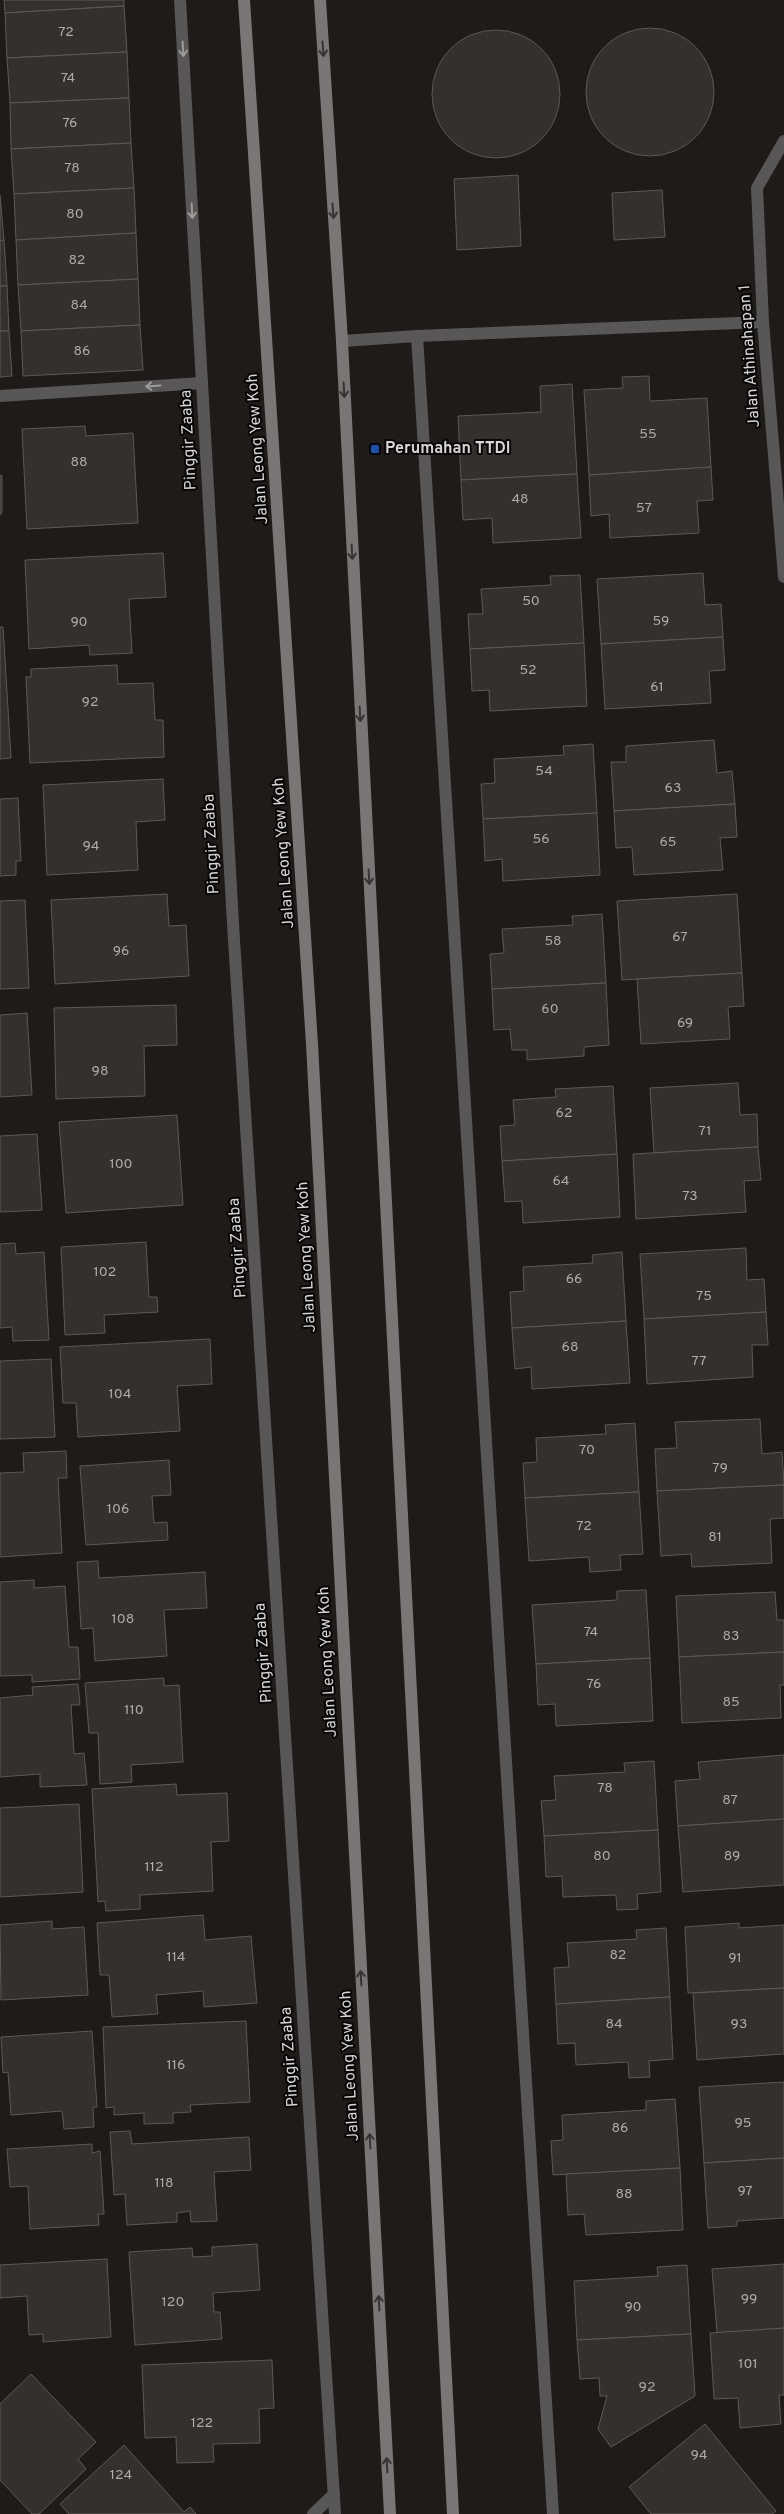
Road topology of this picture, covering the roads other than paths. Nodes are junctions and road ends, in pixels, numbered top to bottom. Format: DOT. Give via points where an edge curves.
graph roads {
  1 [pos="180,0"];
  2 [pos="244,0"];
  3 [pos="320,0"];
  4 [pos="784,140"];
  5 [pos="763,322"];
  6 [pos="417,336"];
  7 [pos="342,341"];
  8 [pos="202,383"];
  9 [pos="0,396"];
  10 [pos="784,577"];
  11 [pos="334,2494"];
  12 [pos="313,2514"];
  13 [pos="335,2514"];
  14 [pos="390,2514"];
  15 [pos="453,2514"];
  16 [pos="553,2514"];
  1 -- 8 [label="street, Pinggir Zaaba, one-way"];
  14 -- 2 [label="street, Jalan Leong Yew Koh, one-way" via="313,1054"];
  3 -- 7 [label="street, one-way"];
  4 -- 5 [label="street, Jalan Athinahapan 1" via="757,188"];
  5 -- 6 [label="street"];
  5 -- 10 [label="street, Jalan Athinahapan 1"];
  6 -- 7 [label="street"];
  6 -- 16 [label="street"];
  7 -- 15 [label="street, one-way"];
  8 -- 9 [label="street, one-way"];
  8 -- 11 [label="street, Pinggir Zaaba" via="234,940"];
  11 -- 12 [label="street"];
  11 -- 13 [label="street, Pinggir Zaaba"];
}
